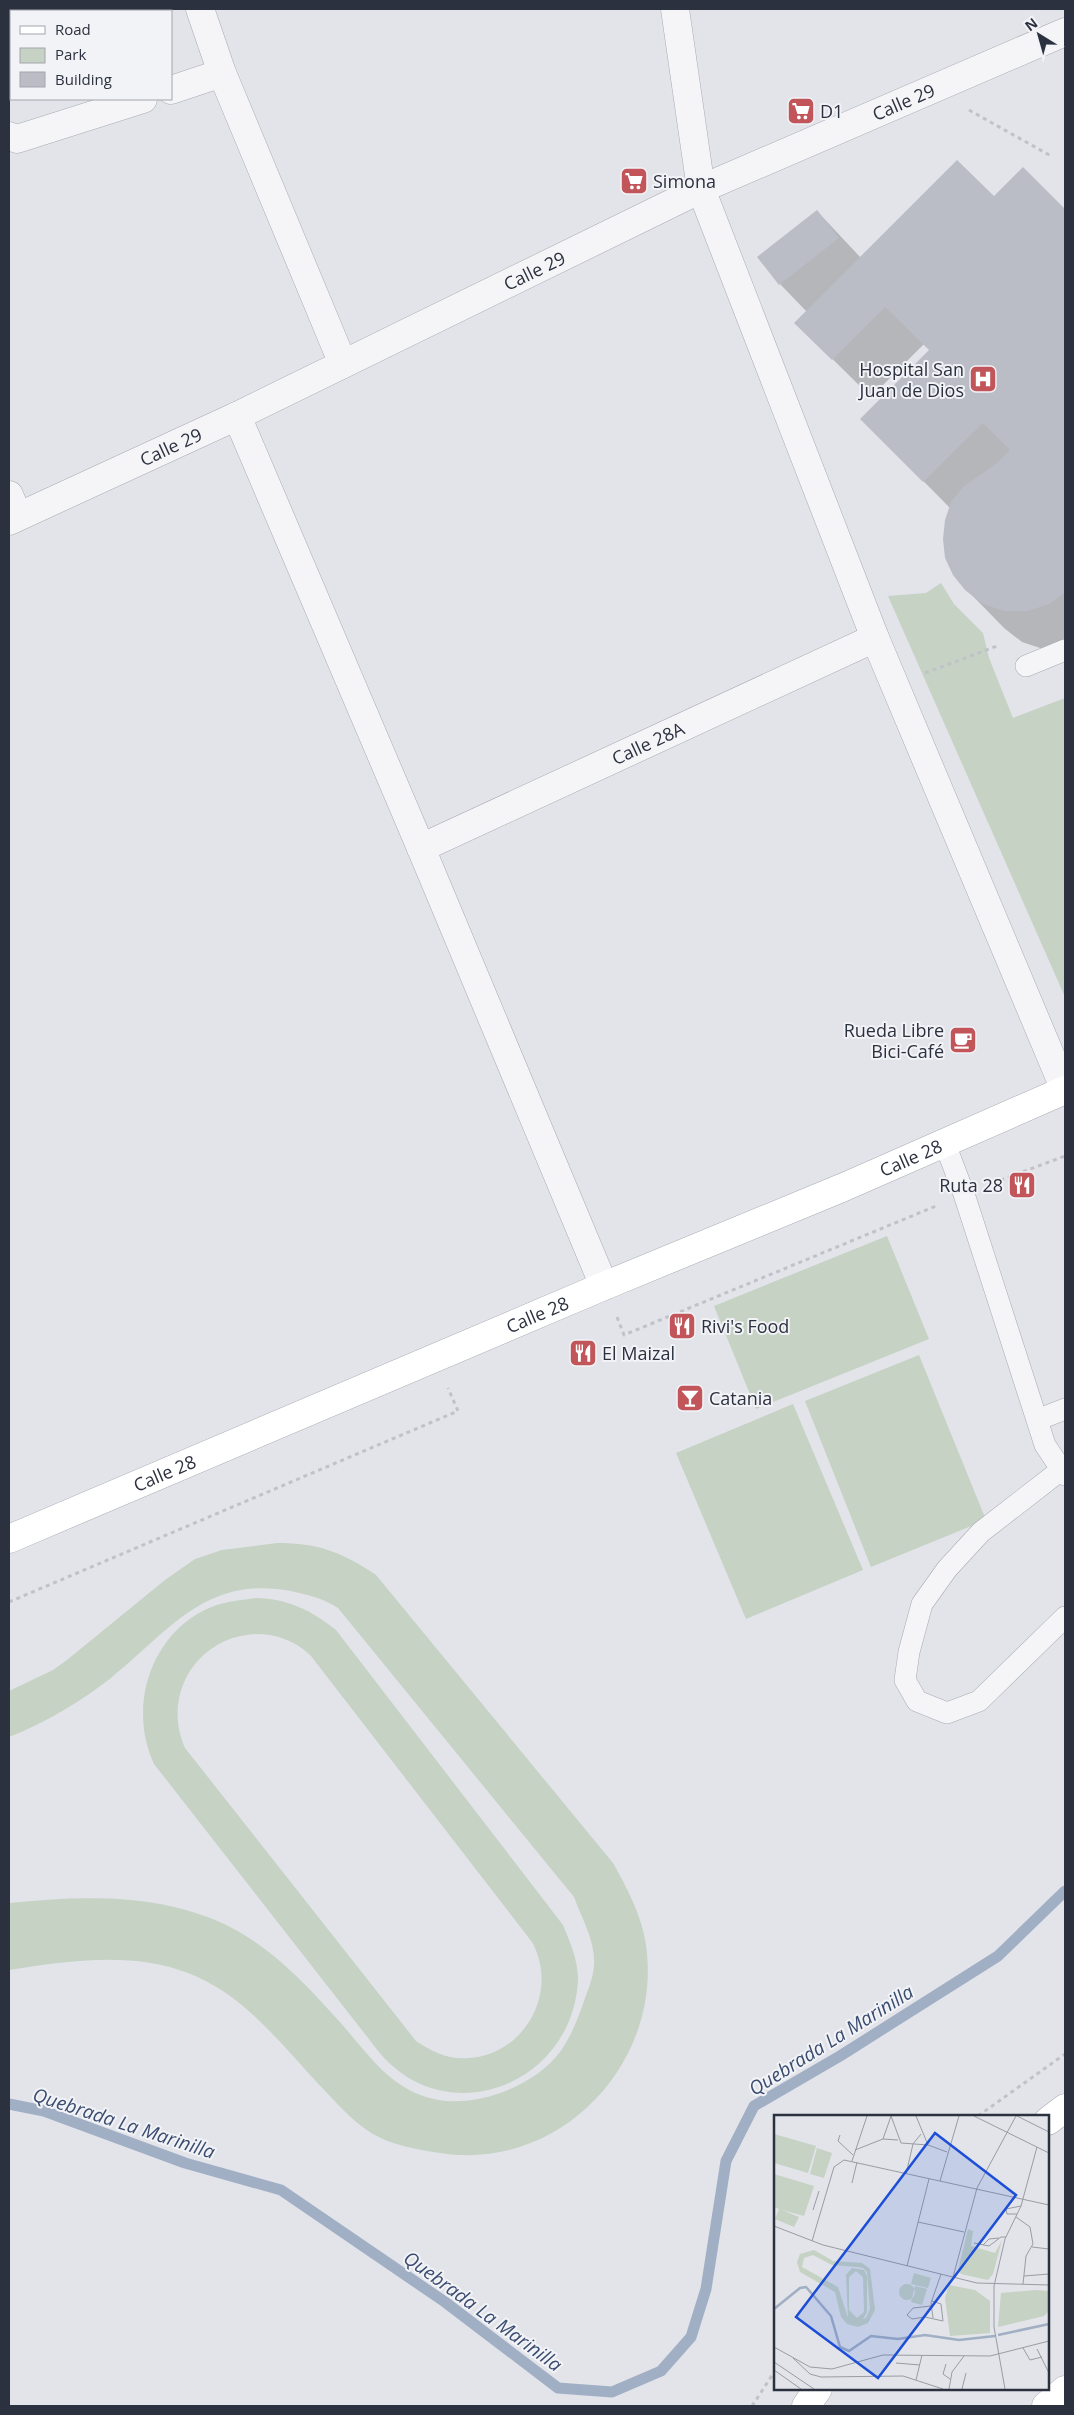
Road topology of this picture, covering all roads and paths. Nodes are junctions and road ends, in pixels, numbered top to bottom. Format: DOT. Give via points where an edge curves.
graph roads {
  1 [pos="200,9"];
  2 [pos="675,9"];
  3 [pos="1065,32"];
  4 [pos="222,73"];
  5 [pos="172,90"];
  6 [pos="140,100"];
  7 [pos="964,107"];
  8 [pos="12,140"];
  9 [pos="1051,156"];
  10 [pos="701,189"];
  11 [pos="343,364"];
  12 [pos="237,416"];
  13 [pos="12,511"];
  14 [pos="875,638"];
  15 [pos="997,646"];
  16 [pos="1065,650"];
  17 [pos="1026,666"];
  18 [pos="924,674"];
  19 [pos="421,848"];
  20 [pos="1065,1090"];
  21 [pos="945,1144"];
  22 [pos="1065,1156"];
  23 [pos="964,1194"];
  24 [pos="604,1286"];
  25 [pos="436,1358"];
  26 [pos="1065,1409"];
  27 [pos="1037,1420"];
  28 [pos="1063,1472"];
  29 [pos="9,1539"];
  30 [pos="9,1602"];
  31 [pos="1065,1617"];
  32 [pos="1065,2054"];
  33 [pos="1065,2108"];
  34 [pos="979,2115"];
  35 [pos="1049,2120"];
  36 [pos="774,2373"];
  37 [pos="817,2390"];
  38 [pos="1065,2390"];
  39 [pos="752,2406"];
  40 [pos="806,2406"];
  41 [pos="1046,2406"];
  1 -- 4 [label="street"];
  2 -- 10 [label="street"];
  3 -- 10 [label="street, Calle 29"];
  4 -- 5 [label="street"];
  4 -- 11 [label="street"];
  6 -- 8 [label="street"];
  7 -- 9 [label="path"];
  10 -- 11 [label="street, Calle 29"];
  10 -- 14 [label="street"];
  11 -- 12 [label="street, Calle 29"];
  12 -- 13 [label="street, Calle 29"];
  12 -- 19 [label="street"];
  14 -- 19 [label="street, Calle 28A"];
  14 -- 20 [label="street"];
  15 -- 18 [label="path"];
  16 -- 17 [label="lane"];
  19 -- 24 [label="street"];
  20 -- 21 [label="main road, Calle 28"];
  21 -- 23 [label="lane"];
  21 -- 24 [label="main road, Calle 28"];
  22 -- 23 [label="path"];
  23 -- 24 [label="path" via="624,1336"];
  23 -- 27 [label="lane"];
  24 -- 25 [label="main road, Calle 28"];
  25 -- 29 [label="main road, Calle 28"];
  25 -- 30 [label="path" via="458,1412"];
  26 -- 27 [label="lane"];
  27 -- 28 [label="lane" via="1045,1445"];
  28 -- 31 [label="lane" via="981,1532 947,1569 922,1604 905,1680 917,1701 947,1713 980,1701"];
  32 -- 34 [label="path"];
  33 -- 35 [label="main road"];
  36 -- 39 [label="path"];
  37 -- 40 [label="main road"];
  38 -- 41 [label="main road"];
}
